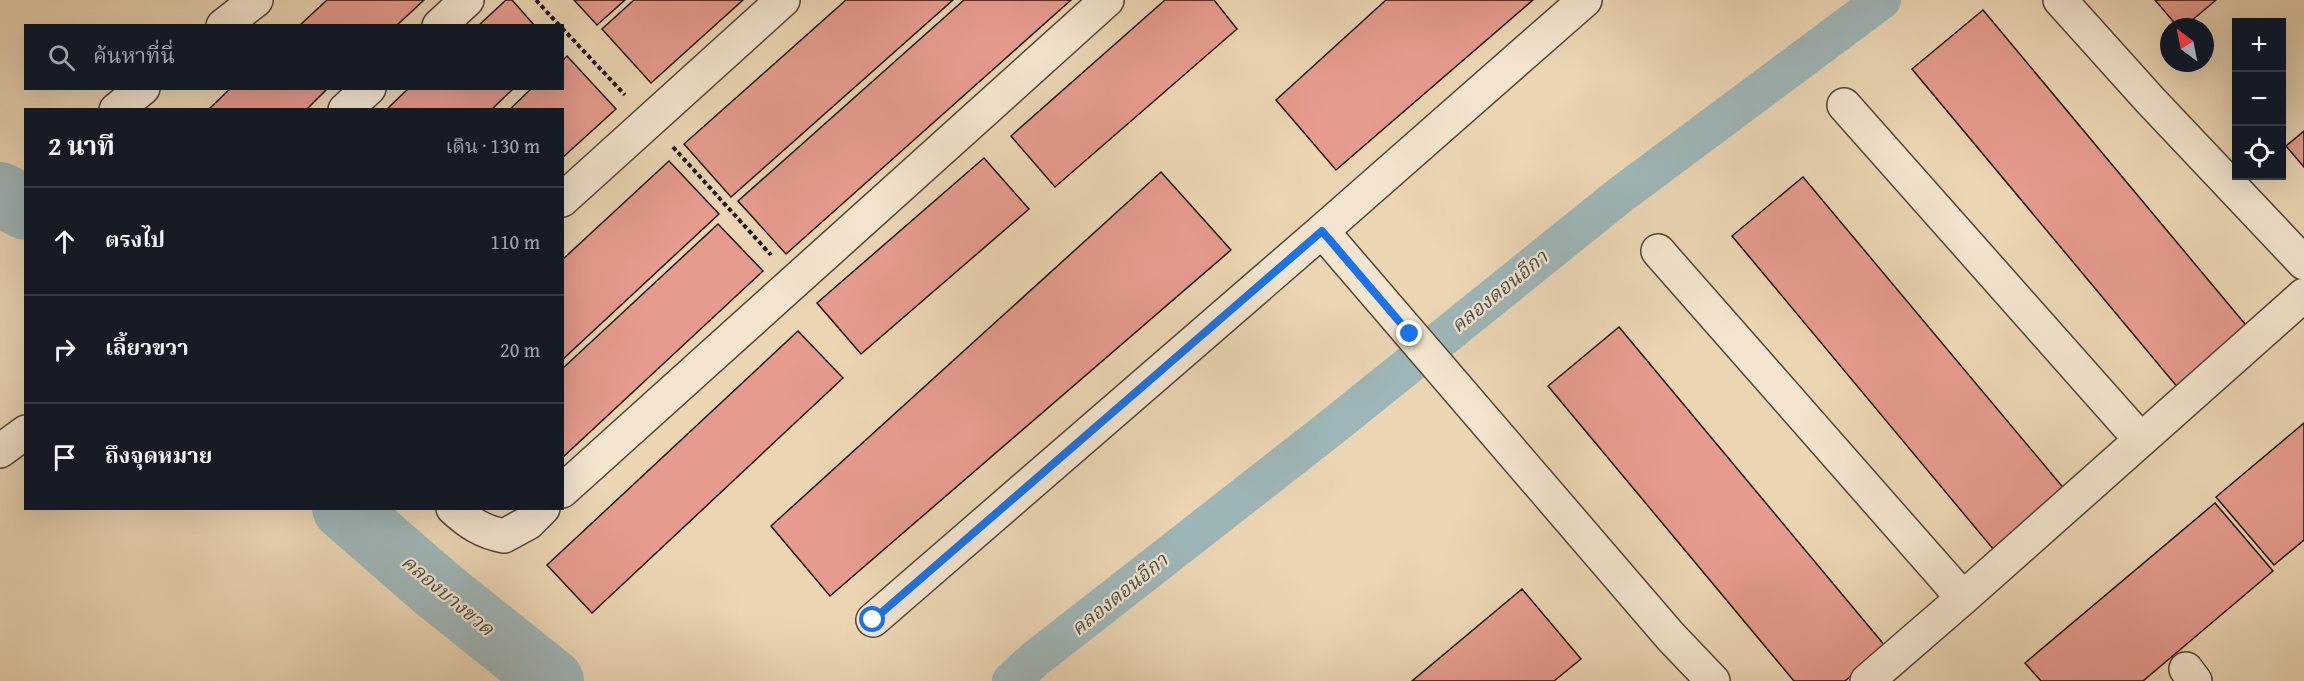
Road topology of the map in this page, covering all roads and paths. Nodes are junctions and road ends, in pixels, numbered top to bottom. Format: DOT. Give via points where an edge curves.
graph roads {
  1 [pos="256,0"];
  2 [pos="467,0"];
  3 [pos="537,0"];
  4 [pos="783,0"];
  5 [pos="1107,0"];
  6 [pos="1586,0"];
  7 [pos="2060,0"];
  8 [pos="226,24"];
  9 [pos="440,24"];
  10 [pos="558,24"];
  11 [pos="564,30"];
  12 [pos="141,90"];
  13 [pos="367,90"];
  14 [pos="1844,105"];
  15 [pos="119,108"];
  16 [pos="347,108"];
  17 [pos="649,121"];
  18 [pos="564,198"];
  19 [pos="1322,231"];
  20 [pos="1658,251"];
  21 [pos="2304,263"];
  22 [pos="795,282"];
  23 [pos="2304,295"];
  24 [pos="24,433"];
  25 [pos="2141,440"];
  26 [pos="0,451"];
  27 [pos="564,489"];
  28 [pos="455,510"];
  29 [pos="541,510"];
  30 [pos="1963,598"];
  31 [pos="873,620"];
  32 [pos="1713,681"];
  33 [pos="1867,681"];
  1 -- 8 [label="street"];
  2 -- 9 [label="street"];
  3 -- 10 [label="path"];
  4 -- 17 [label="street"];
  5 -- 22 [label="street"];
  6 -- 19 [label="street"];
  7 -- 21 [label="street"];
  11 -- 17 [label="path"];
  12 -- 15 [label="street"];
  13 -- 16 [label="street"];
  14 -- 25 [label="street"];
  17 -- 18 [label="street"];
  17 -- 22 [label="path"];
  19 -- 31 [label="street"];
  19 -- 32 [label="street"];
  20 -- 30 [label="street"];
  22 -- 27 [label="street"];
  23 -- 25 [label="street"];
  24 -- 26 [label="street"];
  25 -- 30 [label="street"];
  28 -- 29 [label="street" via="487,532 504,536 528,523"];
  30 -- 33 [label="street"];
}
